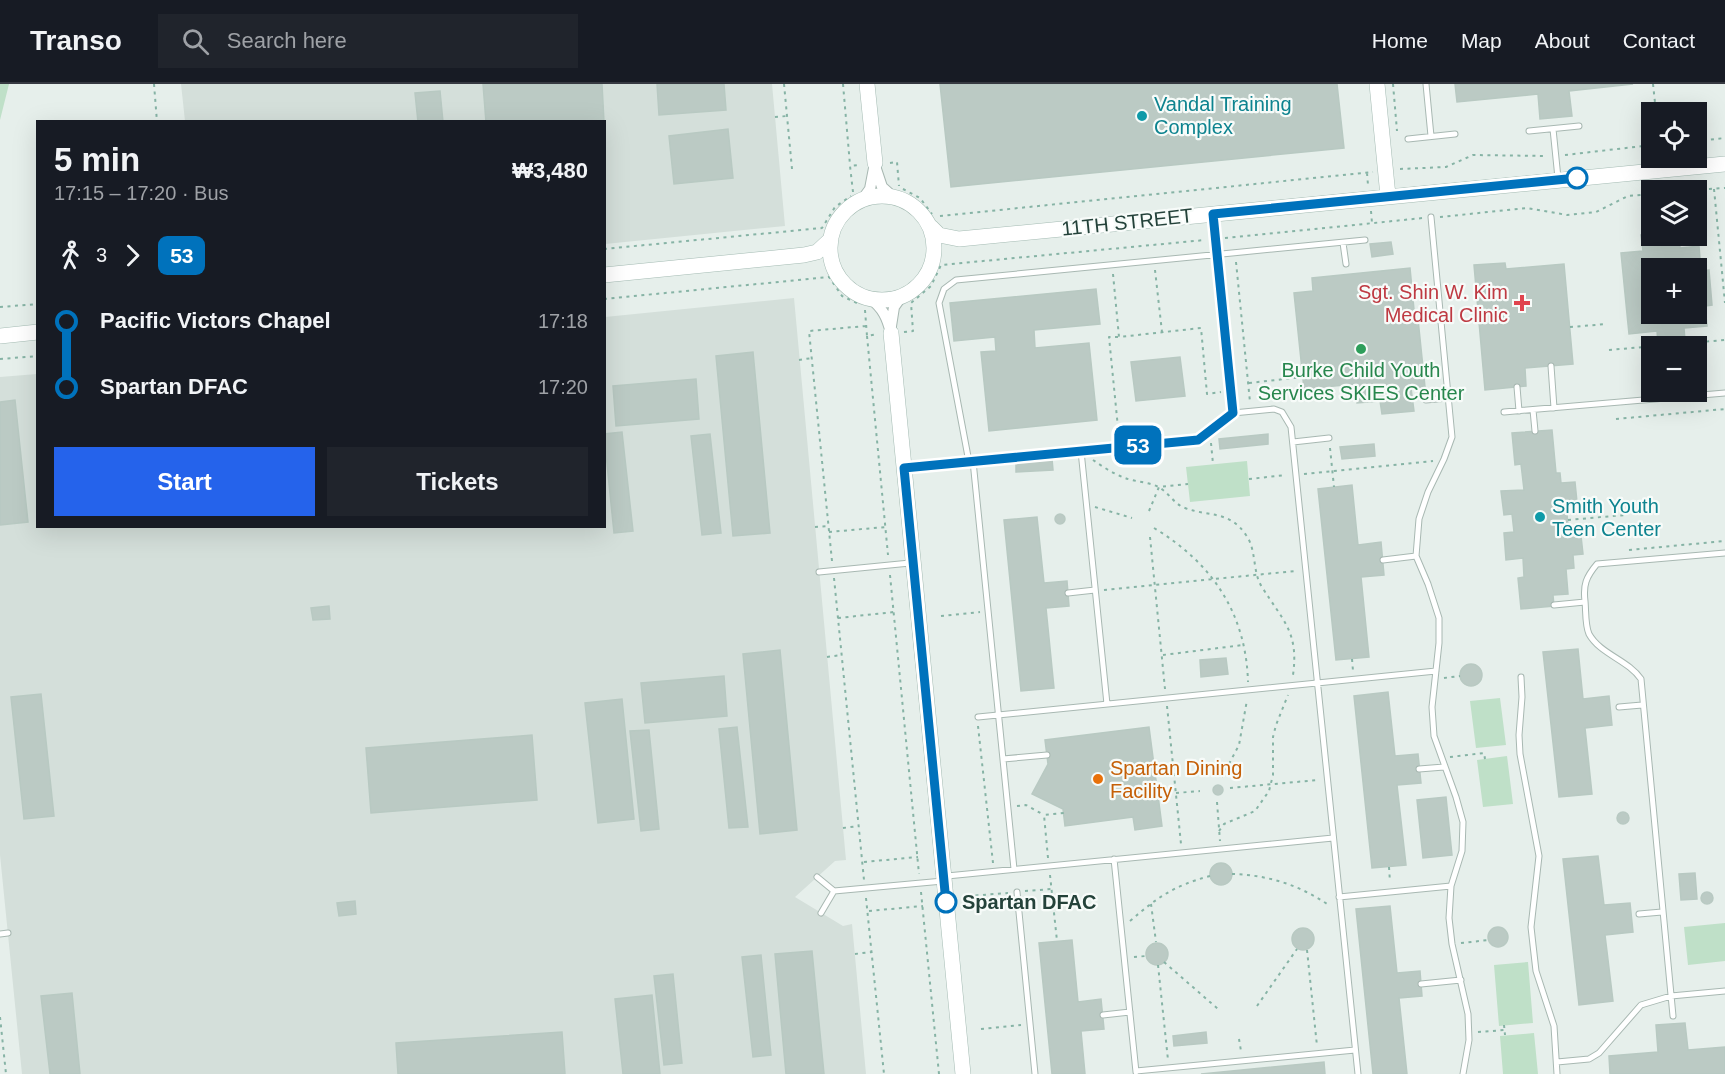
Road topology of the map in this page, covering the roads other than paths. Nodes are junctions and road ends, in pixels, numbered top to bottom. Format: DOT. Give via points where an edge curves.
graph roads {
  1 [pos="867,84"];
  2 [pos="1377,84"];
  3 [pos="1426,84"];
  4 [pos="1578,126"];
  5 [pos="1552,129"];
  6 [pos="1529,131"];
  7 [pos="1455,134"];
  8 [pos="1431,136"];
  9 [pos="1408,139"];
  10 [pos="875,163"];
  11 [pos="1725,164"];
  12 [pos="1558,180"];
  13 [pos="892,196"];
  14 [pos="1388,196"];
  15 [pos="862,200"];
  16 [pos="1213,214"];
  17 [pos="1431,218"];
  18 [pos="931,227"];
  19 [pos="831,239"];
  20 [pos="959,239"];
  21 [pos="1365,240"];
  22 [pos="1343,243"];
  23 [pos="804,255"];
  24 [pos="1217,255"];
  25 [pos="934,258"];
  26 [pos="1346,264"];
  27 [pos="834,267"];
  28 [pos="606,275"];
  29 [pos="901,297"];
  30 [pos="871,299"];
  31 [pos="36,332"];
  32 [pos="891,333"];
  33 [pos="0,336"];
  34 [pos="1551,366"];
  35 [pos="1517,387"];
  36 [pos="1725,393"];
  37 [pos="1448,398"];
  38 [pos="1426,400"];
  39 [pos="1554,408"];
  40 [pos="1533,410"];
  41 [pos="1519,411"];
  42 [pos="1504,412"];
  43 [pos="1233,413"];
  44 [pos="1535,431"];
  45 [pos="1329,438"];
  46 [pos="1293,442"];
  47 [pos="1081,451"];
  48 [pos="971,462"];
  49 [pos="904,468"];
  50 [pos="1725,553"];
  51 [pos="1416,556"];
  52 [pos="1383,560"];
  53 [pos="914,563"];
  54 [pos="819,572"];
  55 [pos="1095,590"];
  56 [pos="1068,593"];
  57 [pos="1585,602"];
  58 [pos="1554,604"];
  59 [pos="1436,672"];
  60 [pos="1521,677"];
  61 [pos="1317,683"];
  62 [pos="1107,704"];
  63 [pos="1642,705"];
  64 [pos="1619,707"];
  65 [pos="998,715"];
  66 [pos="978,717"];
  67 [pos="1047,754"];
  68 [pos="1003,759"];
  69 [pos="1444,767"];
  70 [pos="1419,769"];
  71 [pos="1333,838"];
  72 [pos="1114,860"];
  73 [pos="1014,869"];
  74 [pos="818,877"];
  75 [pos="944,878"];
  76 [pos="1451,886"];
  77 [pos="834,891"];
  78 [pos="1017,892"];
  79 [pos="1340,897"];
  80 [pos="1662,912"];
  81 [pos="821,913"];
  82 [pos="1639,914"];
  83 [pos="8,933"];
  84 [pos="0,934"];
  85 [pos="1461,980"];
  86 [pos="1421,984"];
  87 [pos="1725,991"];
  88 [pos="1671,996"];
  89 [pos="1130,1012"];
  90 [pos="1102,1015"];
  91 [pos="1673,1016"];
  92 [pos="1355,1050"];
  93 [pos="1557,1062"];
  94 [pos="1136,1073"];
  95 [pos="963,1074"];
  96 [pos="1035,1074"];
  97 [pos="1358,1074"];
  98 [pos="1463,1074"];
  99 [pos="1557,1074"];
  1 -- 10 [label="main road"];
  2 -- 14 [label="main road"];
  3 -- 8 [label="lane"];
  4 -- 5 [label="lane"];
  5 -- 6 [label="lane"];
  5 -- 12 [label="lane"];
  7 -- 8 [label="lane"];
  8 -- 9 [label="lane"];
  10 -- 13 [label="street" via="878,180"];
  10 -- 15 [label="street" via="870,189"];
  11 -- 12 [label="main road, 11TH STREET"];
  12 -- 14 [label="main road, 11TH STREET"];
  13 -- 15 [label="main road"];
  13 -- 18 [label="main road" via="915,207"];
  14 -- 16 [label="main road, 11TH STREET"];
  15 -- 19 [label="main road" via="842,214"];
  16 -- 20 [label="main road, 11TH STREET"];
  16 -- 24 [label="lane"];
  17 -- 37 [label="lane"];
  18 -- 20 [label="main road" via="939,235"];
  18 -- 25 [label="main road"];
  19 -- 23 [label="main road" via="817,252"];
  19 -- 27 [label="main road"];
  20 -- 25 [label="main road"];
  21 -- 22 [label="lane"];
  22 -- 24 [label="lane"];
  22 -- 26 [label="lane"];
  23 -- 27 [label="main road" via="816,255"];
  23 -- 28 [label="main road"];
  24 -- 43 [label="lane"];
  24 -- 48 [label="lane" via="956,280 944,289 939,303"];
  25 -- 29 [label="main road" via="923,281"];
  27 -- 30 [label="main road" via="846,286"];
  29 -- 30 [label="main road"];
  29 -- 32 [label="street" via="894,307"];
  30 -- 32 [label="street" via="888,317"];
  31 -- 33 [label="main road"];
  32 -- 49 [label="main road"];
  34 -- 39 [label="lane"];
  35 -- 41 [label="lane"];
  36 -- 39 [label="lane"];
  37 -- 38 [label="lane"];
  37 -- 51 [label="lane" via="1452,437 1419,519"];
  39 -- 40 [label="lane"];
  40 -- 41 [label="lane"];
  40 -- 44 [label="lane"];
  41 -- 42 [label="lane"];
  43 -- 46 [label="lane" via="1274,409 1282,412 1291,427"];
  43 -- 47 [label="lane" via="1198,440"];
  45 -- 46 [label="lane"];
  46 -- 61 [label="lane"];
  47 -- 48 [label="lane"];
  47 -- 55 [label="lane"];
  48 -- 49 [label="lane"];
  48 -- 65 [label="lane"];
  49 -- 53 [label="main road"];
  50 -- 57 [label="lane" via="1597,564 1583,586"];
  51 -- 52 [label="lane"];
  51 -- 59 [label="lane" via="1439,618"];
  53 -- 54 [label="lane"];
  53 -- 75 [label="main road"];
  55 -- 56 [label="lane"];
  55 -- 62 [label="lane"];
  57 -- 58 [label="lane"];
  57 -- 63 [label="lane" via="1589,633 1641,679"];
  59 -- 61 [label="lane"];
  59 -- 69 [label="lane" via="1434,736"];
  60 -- 93 [label="lane" via="1520,754 1539,856 1531,927 1536,971 1554,1026"];
  61 -- 62 [label="lane"];
  61 -- 71 [label="lane"];
  62 -- 65 [label="lane"];
  63 -- 64 [label="lane"];
  63 -- 80 [label="lane"];
  65 -- 66 [label="lane"];
  65 -- 68 [label="lane"];
  67 -- 68 [label="lane"];
  68 -- 73 [label="lane"];
  69 -- 70 [label="lane"];
  69 -- 76 [label="lane" via="1463,822 1462,850"];
  71 -- 72 [label="lane"];
  71 -- 79 [label="lane"];
  72 -- 73 [label="lane"];
  72 -- 89 [label="lane"];
  73 -- 75 [label="lane"];
  74 -- 77 [label="lane"];
  75 -- 77 [label="lane"];
  75 -- 95 [label="main road"];
  76 -- 79 [label="lane"];
  76 -- 85 [label="lane" via="1449,918"];
  77 -- 81 [label="lane"];
  78 -- 96 [label="lane"];
  79 -- 92 [label="lane"];
  80 -- 82 [label="lane"];
  80 -- 88 [label="lane"];
  83 -- 84 [label="lane"];
  85 -- 86 [label="lane"];
  85 -- 98 [label="lane" via="1469,1033"];
  87 -- 88 [label="lane"];
  88 -- 91 [label="lane"];
  88 -- 93 [label="lane" via="1641,1005 1595,1056"];
  89 -- 90 [label="lane"];
  89 -- 94 [label="lane"];
  92 -- 94 [label="lane"];
  92 -- 97 [label="lane"];
  93 -- 99 [label="lane"];
}
